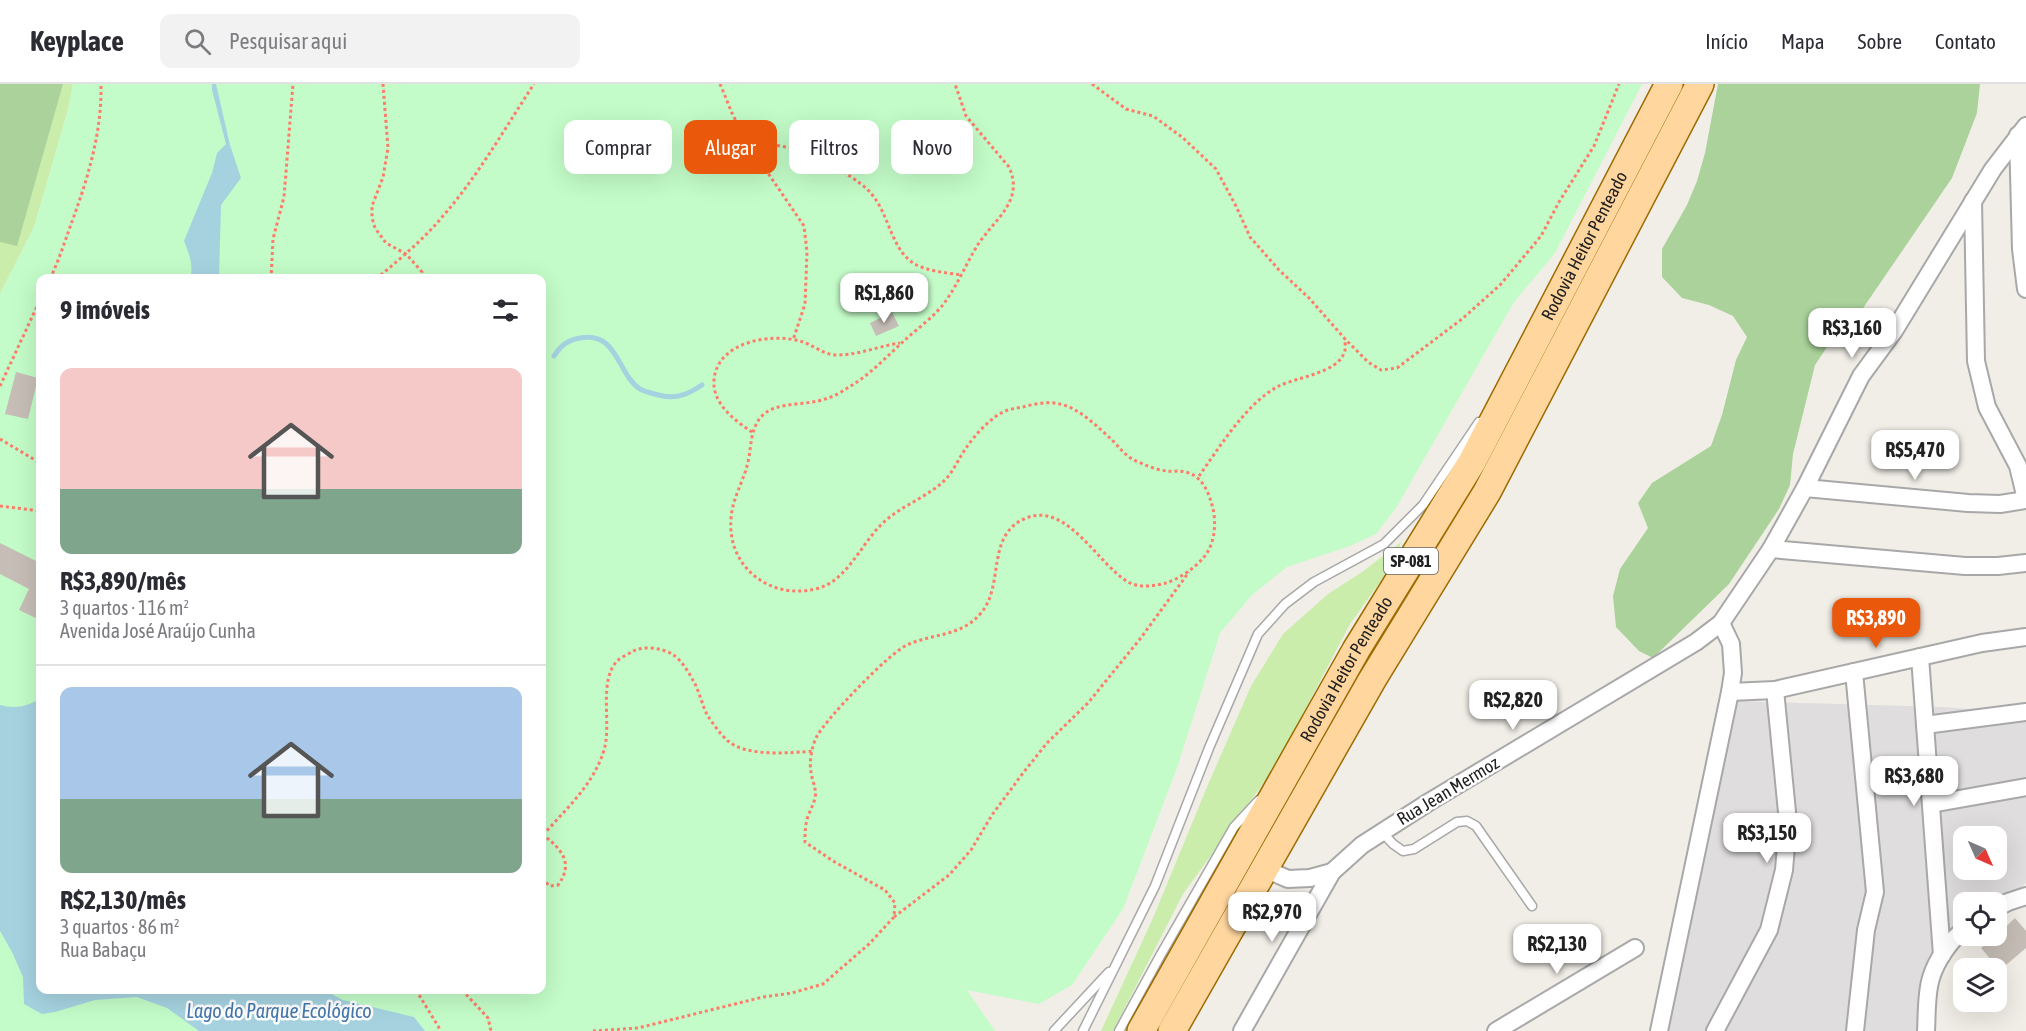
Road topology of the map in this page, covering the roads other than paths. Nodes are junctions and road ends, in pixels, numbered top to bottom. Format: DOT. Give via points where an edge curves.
graph roads {
  1 [pos="1669,84"];
  2 [pos="1700,84"];
  3 [pos="2022,130"];
  4 [pos="1973,200"];
  5 [pos="2026,290"];
  6 [pos="1540,332"];
  7 [pos="1494,400"];
  8 [pos="1481,419"];
  9 [pos="1805,488"];
  10 [pos="2026,499"];
  11 [pos="1771,549"];
  12 [pos="2026,562"];
  13 [pos="1721,623"];
  14 [pos="2026,637"];
  15 [pos="1920,657"];
  16 [pos="1854,672"];
  17 [pos="1775,690"];
  18 [pos="1730,692"];
  19 [pos="2026,712"];
  20 [pos="1925,725"];
  21 [pos="1285,774"];
  22 [pos="2026,787"];
  23 [pos="1930,804"];
  24 [pos="1382,831"];
  25 [pos="1266,870"];
  26 [pos="1332,872"];
  27 [pos="2026,896"];
  28 [pos="2007,902"];
  29 [pos="1532,906"];
  30 [pos="1953,942"];
  31 [pos="1635,948"];
  32 [pos="1942,955"];
  33 [pos="1115,965"];
  34 [pos="1054,1031"];
  35 [pos="1083,1031"];
  36 [pos="1119,1031"];
  37 [pos="1141,1031"];
  38 [pos="1172,1031"];
  39 [pos="1242,1031"];
  40 [pos="1496,1031"];
  41 [pos="1659,1031"];
  42 [pos="1715,1031"];
  43 [pos="1855,1031"];
  44 [pos="1926,1031"];
  1 -- 6 [label="main road, Rodovia Heitor Penteado / SP-081"];
  2 -- 25 [label="main road, Rodovia Heitor Penteado / SP-081" via="1488,492 1372,680"];
  3 -- 4 [label="street, Rua Jean Mermoz"];
  3 -- 5 [label="street" via="2021,249"];
  4 -- 9 [label="street, Rua Jean Mermoz" via="1894,331 1861,376"];
  4 -- 10 [label="street" via="1976,362 1987,407 2018,466"];
  6 -- 7 [label="lane"];
  6 -- 21 [label="main road, Rodovia Heitor Penteado / SP-081" via="1472,462"];
  8 -- 33 [label="lane" via="1423,505 1384,544 1314,582 1285,604 1258,634 1155,886"];
  9 -- 10 [label="street" via="1968,503 2000,504"];
  9 -- 11 [label="street, Rua Jean Mermoz"];
  11 -- 12 [label="street" via="1965,566"];
  11 -- 13 [label="street, Rua Jean Mermoz"];
  13 -- 18 [label="street" via="1731,644"];
  13 -- 24 [label="street, Rua Jean Mermoz" via="1696,642"];
  14 -- 15 [label="street"];
  15 -- 16 [label="street"];
  15 -- 20 [label="street"];
  16 -- 17 [label="street"];
  16 -- 43 [label="street" via="1875,892 1866,930"];
  17 -- 18 [label="street"];
  17 -- 42 [label="street" via="1788,822 1784,870 1769,930"];
  18 -- 41 [label="street"];
  19 -- 20 [label="street"];
  20 -- 23 [label="street"];
  21 -- 36 [label="lane" via="1234,827"];
  21 -- 37 [label="main road, Rodovia Heitor Penteado / SP-081"];
  22 -- 23 [label="street"];
  23 -- 32 [label="street"];
  24 -- 26 [label="street, Rua Jean Mermoz"];
  24 -- 29 [label="lane" via="1403,851 1414,849 1457,822 1467,821 1476,826"];
  25 -- 26 [label="street" via="1288,879"];
  25 -- 38 [label="main road, Rodovia Heitor Penteado / SP-081"];
  26 -- 39 [label="street"];
  27 -- 28 [label="street"];
  30 -- 32 [label="street"];
  31 -- 40 [label="street"];
  32 -- 44 [label="street" via="1931,978"];
  33 -- 34 [label="lane"];
  33 -- 35 [label="lane"];
}
